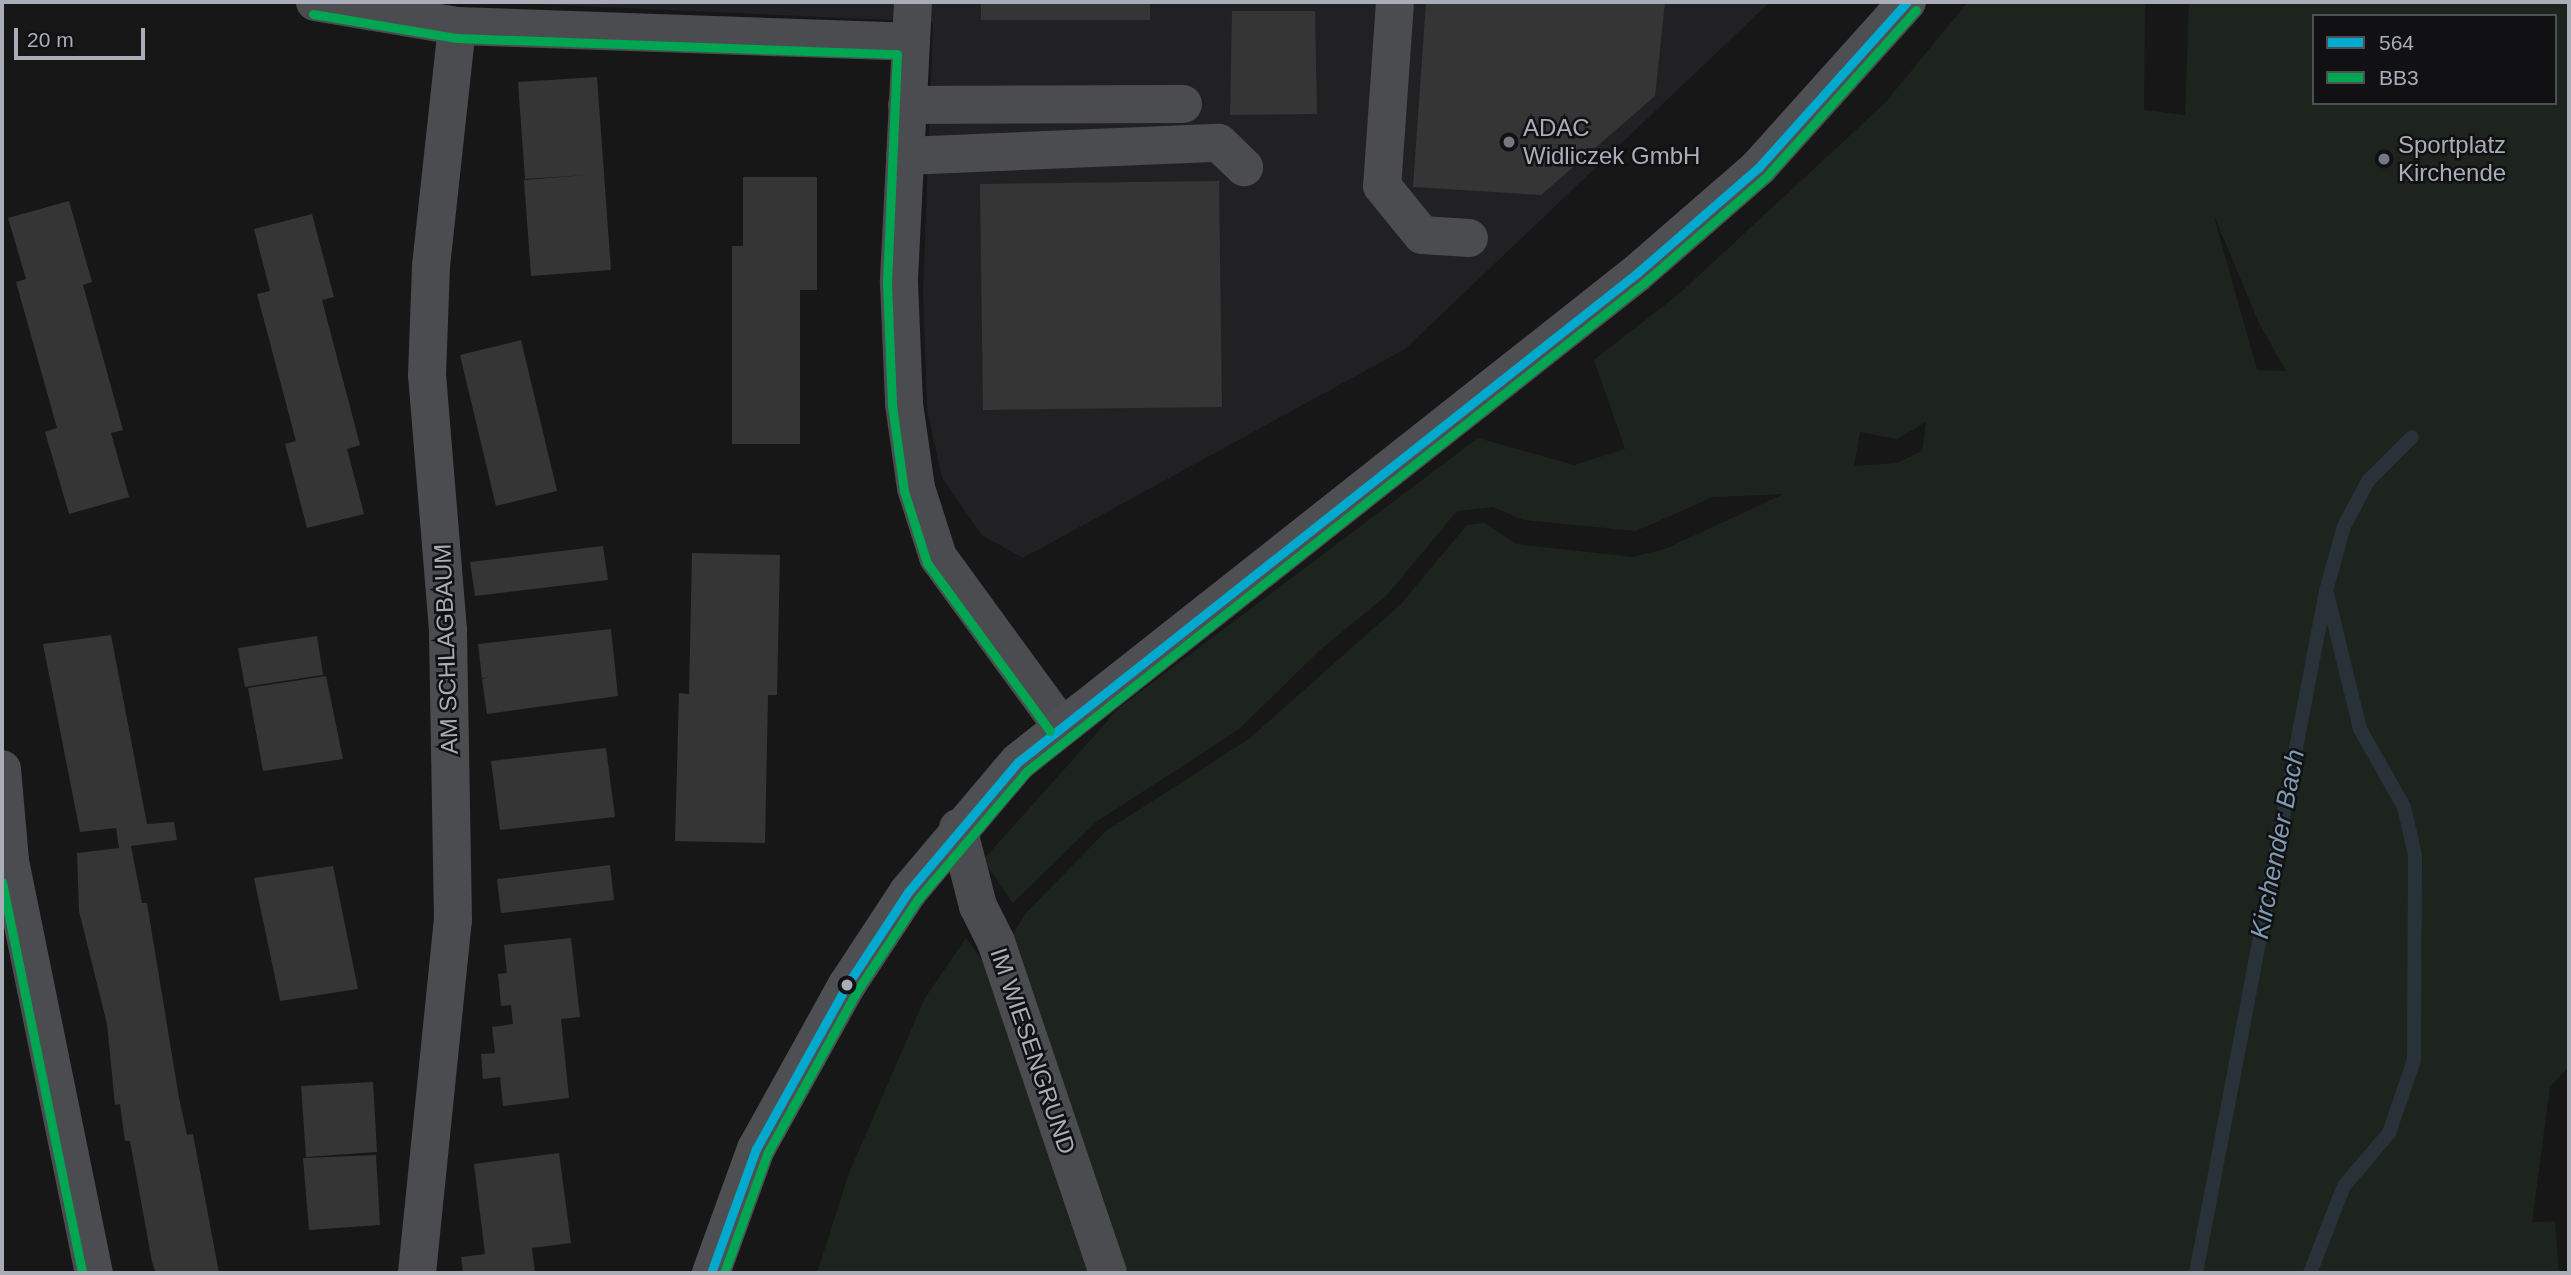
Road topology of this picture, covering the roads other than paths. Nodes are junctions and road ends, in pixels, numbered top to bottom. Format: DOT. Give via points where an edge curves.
graph roads {
  1 [pos="315,2"];
  2 [pos="913,2"];
  3 [pos="1395,2"];
  4 [pos="1907,2"];
  5 [pos="457,26"];
  6 [pos="910,42"];
  7 [pos="1183,104"];
  8 [pos="907,105"];
  9 [pos="905,156"];
  10 [pos="1244,167"];
  11 [pos="1469,238"];
  12 [pos="1060,724"];
  13 [pos="2,769"];
  14 [pos="958,828"];
  15 [pos="94,1273"];
  16 [pos="417,1273"];
  17 [pos="711,1273"];
  18 [pos="1108,1273"];
  1 -- 5 [label="street"];
  2 -- 6 [label="street"];
  3 -- 11 [label="street" via="1382,186 1422,235"];
  4 -- 12 [label="main road" via="1758,168 1636,274"];
  5 -- 6 [label="street"];
  5 -- 16 [label="street, AM SCHLAGBAUM" via="431,266 427,375 448,630 453,920"];
  6 -- 8 [label="street"];
  7 -- 8 [label="street"];
  8 -- 9 [label="street"];
  9 -- 10 [label="street" via="1219,143"];
  9 -- 12 [label="street" via="899,283 904,404 916,488 939,557"];
  12 -- 14 [label="main road"];
  13 -- 15 [label="street" via="10,861"];
  14 -- 17 [label="main road" via="847,985 762,1137"];
  14 -- 18 [label="street, IM WIESENGRUND" via="978,906 996,942"];
}
